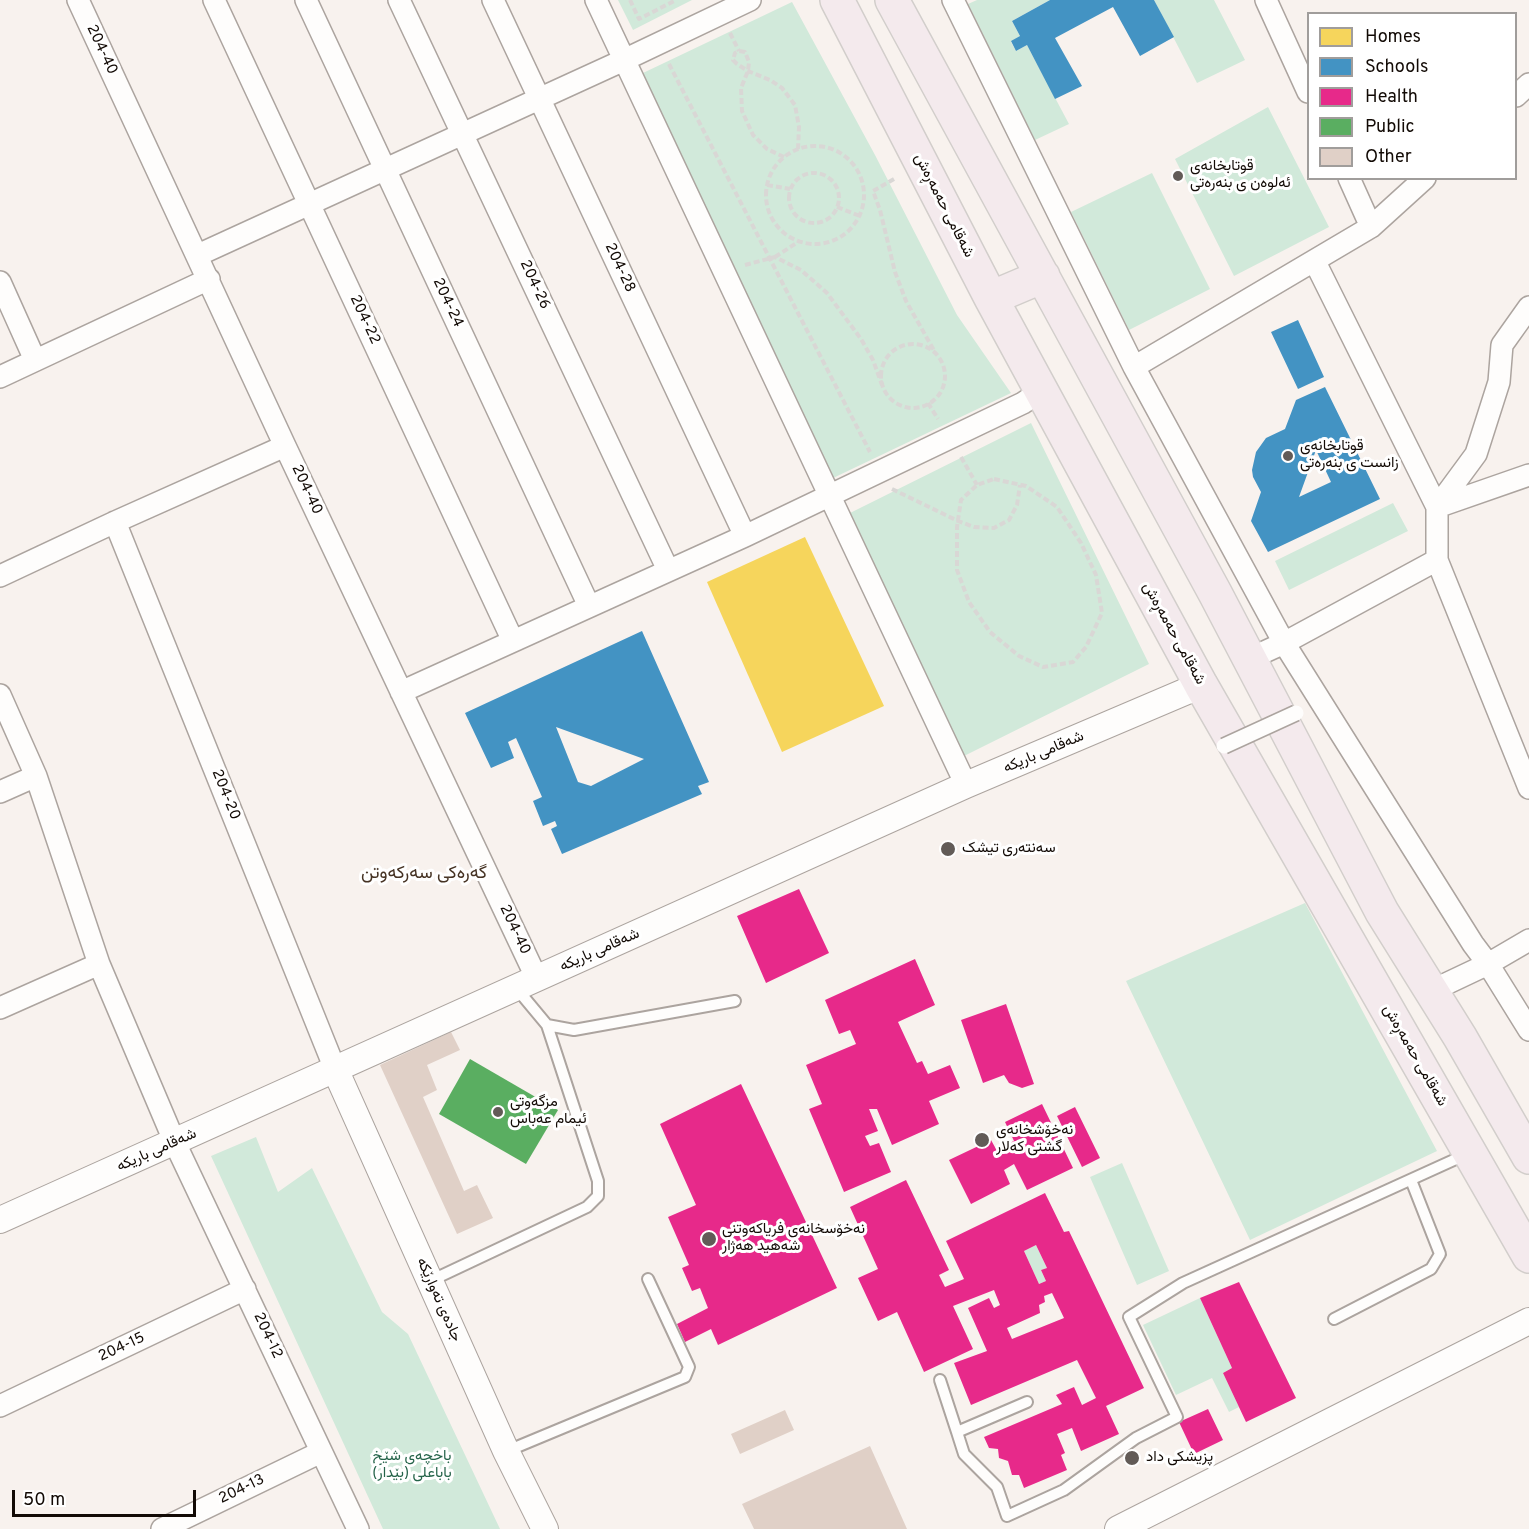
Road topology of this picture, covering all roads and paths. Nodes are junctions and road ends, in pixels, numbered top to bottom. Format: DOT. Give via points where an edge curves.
graph roads {
  1 [pos="78,0"];
  2 [pos="214,0"];
  3 [pos="306,0"];
  4 [pos="399,0"];
  5 [pos="493,0"];
  6 [pos="596,0"];
  7 [pos="630,0"];
  8 [pos="676,0"];
  9 [pos="750,0"];
  10 [pos="837,0"];
  11 [pos="892,0"];
  12 [pos="953,0"];
  13 [pos="1266,0"];
  14 [pos="659,44"];
  15 [pos="624,60"];
  16 [pos="748,71"];
  17 [pos="1307,90"];
  18 [pos="540,99"];
  19 [pos="462,134"];
  20 [pos="798,149"];
  21 [pos="784,157"];
  22 [pos="385,169"];
  23 [pos="894,179"];
  24 [pos="1350,180"];
  25 [pos="1423,180"];
  26 [pos="767,185"];
  27 [pos="790,189"];
  28 [pos="865,191"];
  29 [pos="873,191"];
  30 [pos="309,204"];
  31 [pos="837,207"];
  32 [pos="860,216"];
  33 [pos="1371,227"];
  34 [pos="798,242"];
  35 [pos="198,255"];
  36 [pos="772,257"];
  37 [pos="1315,262"];
  38 [pos="725,274"];
  39 [pos="1043,276"];
  40 [pos="209,279"];
  41 [pos="0,282"];
  42 [pos="991,298"];
  43 [pos="1529,307"];
  44 [pos="936,354"];
  45 [pos="35,360"];
  46 [pos="1134,367"];
  47 [pos="0,377"];
  48 [pos="882,385"];
  49 [pos="1041,391"];
  50 [pos="950,437"];
  51 [pos="285,446"];
  52 [pos="873,474"];
  53 [pos="1529,475"];
  54 [pos="976,485"];
  55 [pos="1020,485"];
  56 [pos="830,495"];
  57 [pos="1437,507"];
  58 [pos="958,521"];
  59 [pos="115,522"];
  60 [pos="745,536"];
  61 [pos="1437,560"];
  62 [pos="668,570"];
  63 [pos="0,576"];
  64 [pos="589,606"];
  65 [pos="513,641"];
  66 [pos="1284,643"];
  67 [pos="1249,659"];
  68 [pos="1201,685"];
  69 [pos="401,692"];
  70 [pos="0,695"];
  71 [pos="1296,713"];
  72 [pos="1224,746"];
  73 [pos="36,776"];
  74 [pos="966,785"];
  75 [pos="1529,788"];
  76 [pos="0,792"];
  77 [pos="1529,940"];
  78 [pos="99,964"];
  79 [pos="1488,964"];
  80 [pos="527,984"];
  81 [pos="1431,991"];
  82 [pos="735,1001"];
  83 [pos="0,1008"];
  84 [pos="547,1025"];
  85 [pos="1529,1030"];
  86 [pos="335,1069"];
  87 [pos="1524,1136"];
  88 [pos="175,1143"];
  89 [pos="1470,1152"];
  90 [pos="1411,1180"];
  91 [pos="0,1220"];
  92 [pos="1529,1256"];
  93 [pos="648,1279"];
  94 [pos="430,1281"];
  95 [pos="245,1289"];
  96 [pos="1334,1319"];
  97 [pos="1529,1321"];
  98 [pos="940,1380"];
  99 [pos="1027,1402"];
  100 [pos="0,1406"];
  101 [pos="957,1432"];
  102 [pos="506,1451"];
  103 [pos="321,1452"];
  104 [pos="162,1529"];
  105 [pos="358,1529"];
  106 [pos="545,1529"];
  107 [pos="1118,1529"];
  1 -- 35 [label="street, 204-40"];
  2 -- 30 [label="street, 204-22"];
  3 -- 22 [label="street, 204-24"];
  4 -- 19 [label="street, 204-26"];
  5 -- 18 [label="street, 204-28"];
  6 -- 15 [label="street"];
  7 -- 8 [label="path" via="639,19"];
  9 -- 14 [label="street"];
  10 -- 42 [label="highway, شەقامی حەمەڕەش"];
  11 -- 39 [label="highway"];
  12 -- 46 [label="street"];
  13 -- 17 [label="street"];
  14 -- 15 [label="street"];
  14 -- 36 [label="path"];
  15 -- 18 [label="street"];
  15 -- 38 [label="street"];
  16 -- 16 [label="path" via="745,52 735,53 733,60"];
  16 -- 20 [label="path" via="782,88 795,105"];
  16 -- 21 [label="path" via="741,88 742,111 753,135 767,149"];
  18 -- 19 [label="street"];
  18 -- 60 [label="street, 204-28"];
  19 -- 22 [label="street"];
  19 -- 62 [label="street, 204-26"];
  20 -- 21 [label="path"];
  20 -- 28 [label="path" via="820,146 836,150 860,174"];
  21 -- 26 [label="path" via="775,165"];
  22 -- 30 [label="street"];
  22 -- 64 [label="street, 204-24"];
  23 -- 29 [label="path"];
  24 -- 33 [label="street"];
  25 -- 33 [label="street"];
  26 -- 27 [label="path"];
  26 -- 34 [label="path" via="768,213 776,227"];
  27 -- 31 [label="path" via="792,212 805,222 822,222"];
  27 -- 31 [label="path" via="808,173 824,174 837,186"];
  28 -- 29 [label="path"];
  28 -- 32 [label="path"];
  29 -- 44 [label="path" via="906,301"];
  30 -- 35 [label="street"];
  30 -- 65 [label="street, 204-22"];
  31 -- 32 [label="path"];
  32 -- 34 [label="path" via="848,233 834,241 819,245"];
  33 -- 37 [label="street"];
  34 -- 36 [label="path"];
  35 -- 40 [label="street, 204-40"];
  36 -- 38 [label="path"];
  36 -- 48 [label="path" via="801,270 827,293 861,339"];
  36 -- 52 [label="path"];
  37 -- 46 [label="street"];
  37 -- 57 [label="street"];
  38 -- 56 [label="street"];
  39 -- 42 [label="highway"];
  39 -- 67 [label="highway"];
  40 -- 45 [label="street"];
  40 -- 51 [label="street, 204-40"];
  41 -- 45 [label="street"];
  42 -- 49 [label="highway, شەقامی حەمەڕەش"];
  43 -- 57 [label="street" via="1502,345 1499,382 1476,454"];
  44 -- 48 [label="path" via="917,344 897,349 883,366"];
  44 -- 48 [label="path" via="945,375 932,402 913,408 903,406 887,395"];
  45 -- 47 [label="street"];
  46 -- 66 [label="street"];
  49 -- 50 [label="street"];
  49 -- 68 [label="highway, شەقامی حەمەڕەش"];
  50 -- 52 [label="street"];
  50 -- 54 [label="path"];
  51 -- 59 [label="street"];
  51 -- 69 [label="street, 204-40"];
  52 -- 56 [label="street"];
  52 -- 58 [label="path"];
  53 -- 57 [label="street"];
  54 -- 55 [label="path" via="994,478"];
  54 -- 58 [label="path" via="961,500"];
  55 -- 58 [label="path" via="1017,505 1009,520 994,528"];
  55 -- 58 [label="path" via="1057,507 1082,543 1096,575 1102,613 1086,647 1073,662 1043,667 1019,656 990,632 969,603 957,570"];
  56 -- 60 [label="street"];
  56 -- 74 [label="street"];
  57 -- 61 [label="street"];
  59 -- 63 [label="street"];
  59 -- 86 [label="street, 204-20"];
  60 -- 62 [label="street"];
  61 -- 66 [label="street"];
  61 -- 75 [label="street"];
  62 -- 64 [label="street"];
  64 -- 65 [label="street"];
  65 -- 69 [label="street"];
  66 -- 67 [label="street"];
  66 -- 79 [label="street"];
  67 -- 81 [label="highway" via="1382,912"];
  68 -- 74 [label="street, شەقامی باریکە"];
  68 -- 89 [label="highway, شەقامی حەمەڕەش"];
  69 -- 80 [label="street, 204-40"];
  70 -- 73 [label="street, 204-12"];
  71 -- 72 [label="street, bridge"];
  73 -- 76 [label="street"];
  73 -- 78 [label="street, 204-12"];
  74 -- 80 [label="street, شەقامی باریکە"];
  77 -- 79 [label="street"];
  78 -- 83 [label="street"];
  78 -- 88 [label="street, 204-12"];
  79 -- 81 [label="street"];
  79 -- 85 [label="street"];
  80 -- 84 [label="lane"];
  80 -- 86 [label="street, شەقامی باریکە"];
  81 -- 87 [label="highway"];
  82 -- 84 [label="lane" via="574,1030"];
  84 -- 94 [label="lane" via="598,1181 598,1196 587,1207"];
  86 -- 88 [label="street, شەقامی باریکە"];
  86 -- 94 [label="street, جادەی تەوارێکە"];
  88 -- 91 [label="street, شەقامی باریکە"];
  88 -- 95 [label="street, 204-12"];
  89 -- 90 [label="lane"];
  89 -- 92 [label="highway, شەقامی حەمەڕەش"];
  90 -- 96 [label="lane" via="1440,1254 1431,1269"];
  90 -- 101 [label="lane" via="1183,1283 1130,1317 1177,1417 1136,1438 1064,1490 1007,1516 997,1487 964,1454"];
  93 -- 102 [label="lane" via="689,1368 685,1377"];
  94 -- 102 [label="street, جادەی تەوارێکە"];
  95 -- 100 [label="street, 204-15"];
  95 -- 103 [label="street, 204-12"];
  97 -- 107 [label="street"];
  98 -- 101 [label="lane"];
  99 -- 101 [label="lane"];
  102 -- 106 [label="street, جادەی تەوارێکە"];
  103 -- 104 [label="street, 204-13"];
  103 -- 105 [label="street, 204-12"];
}
